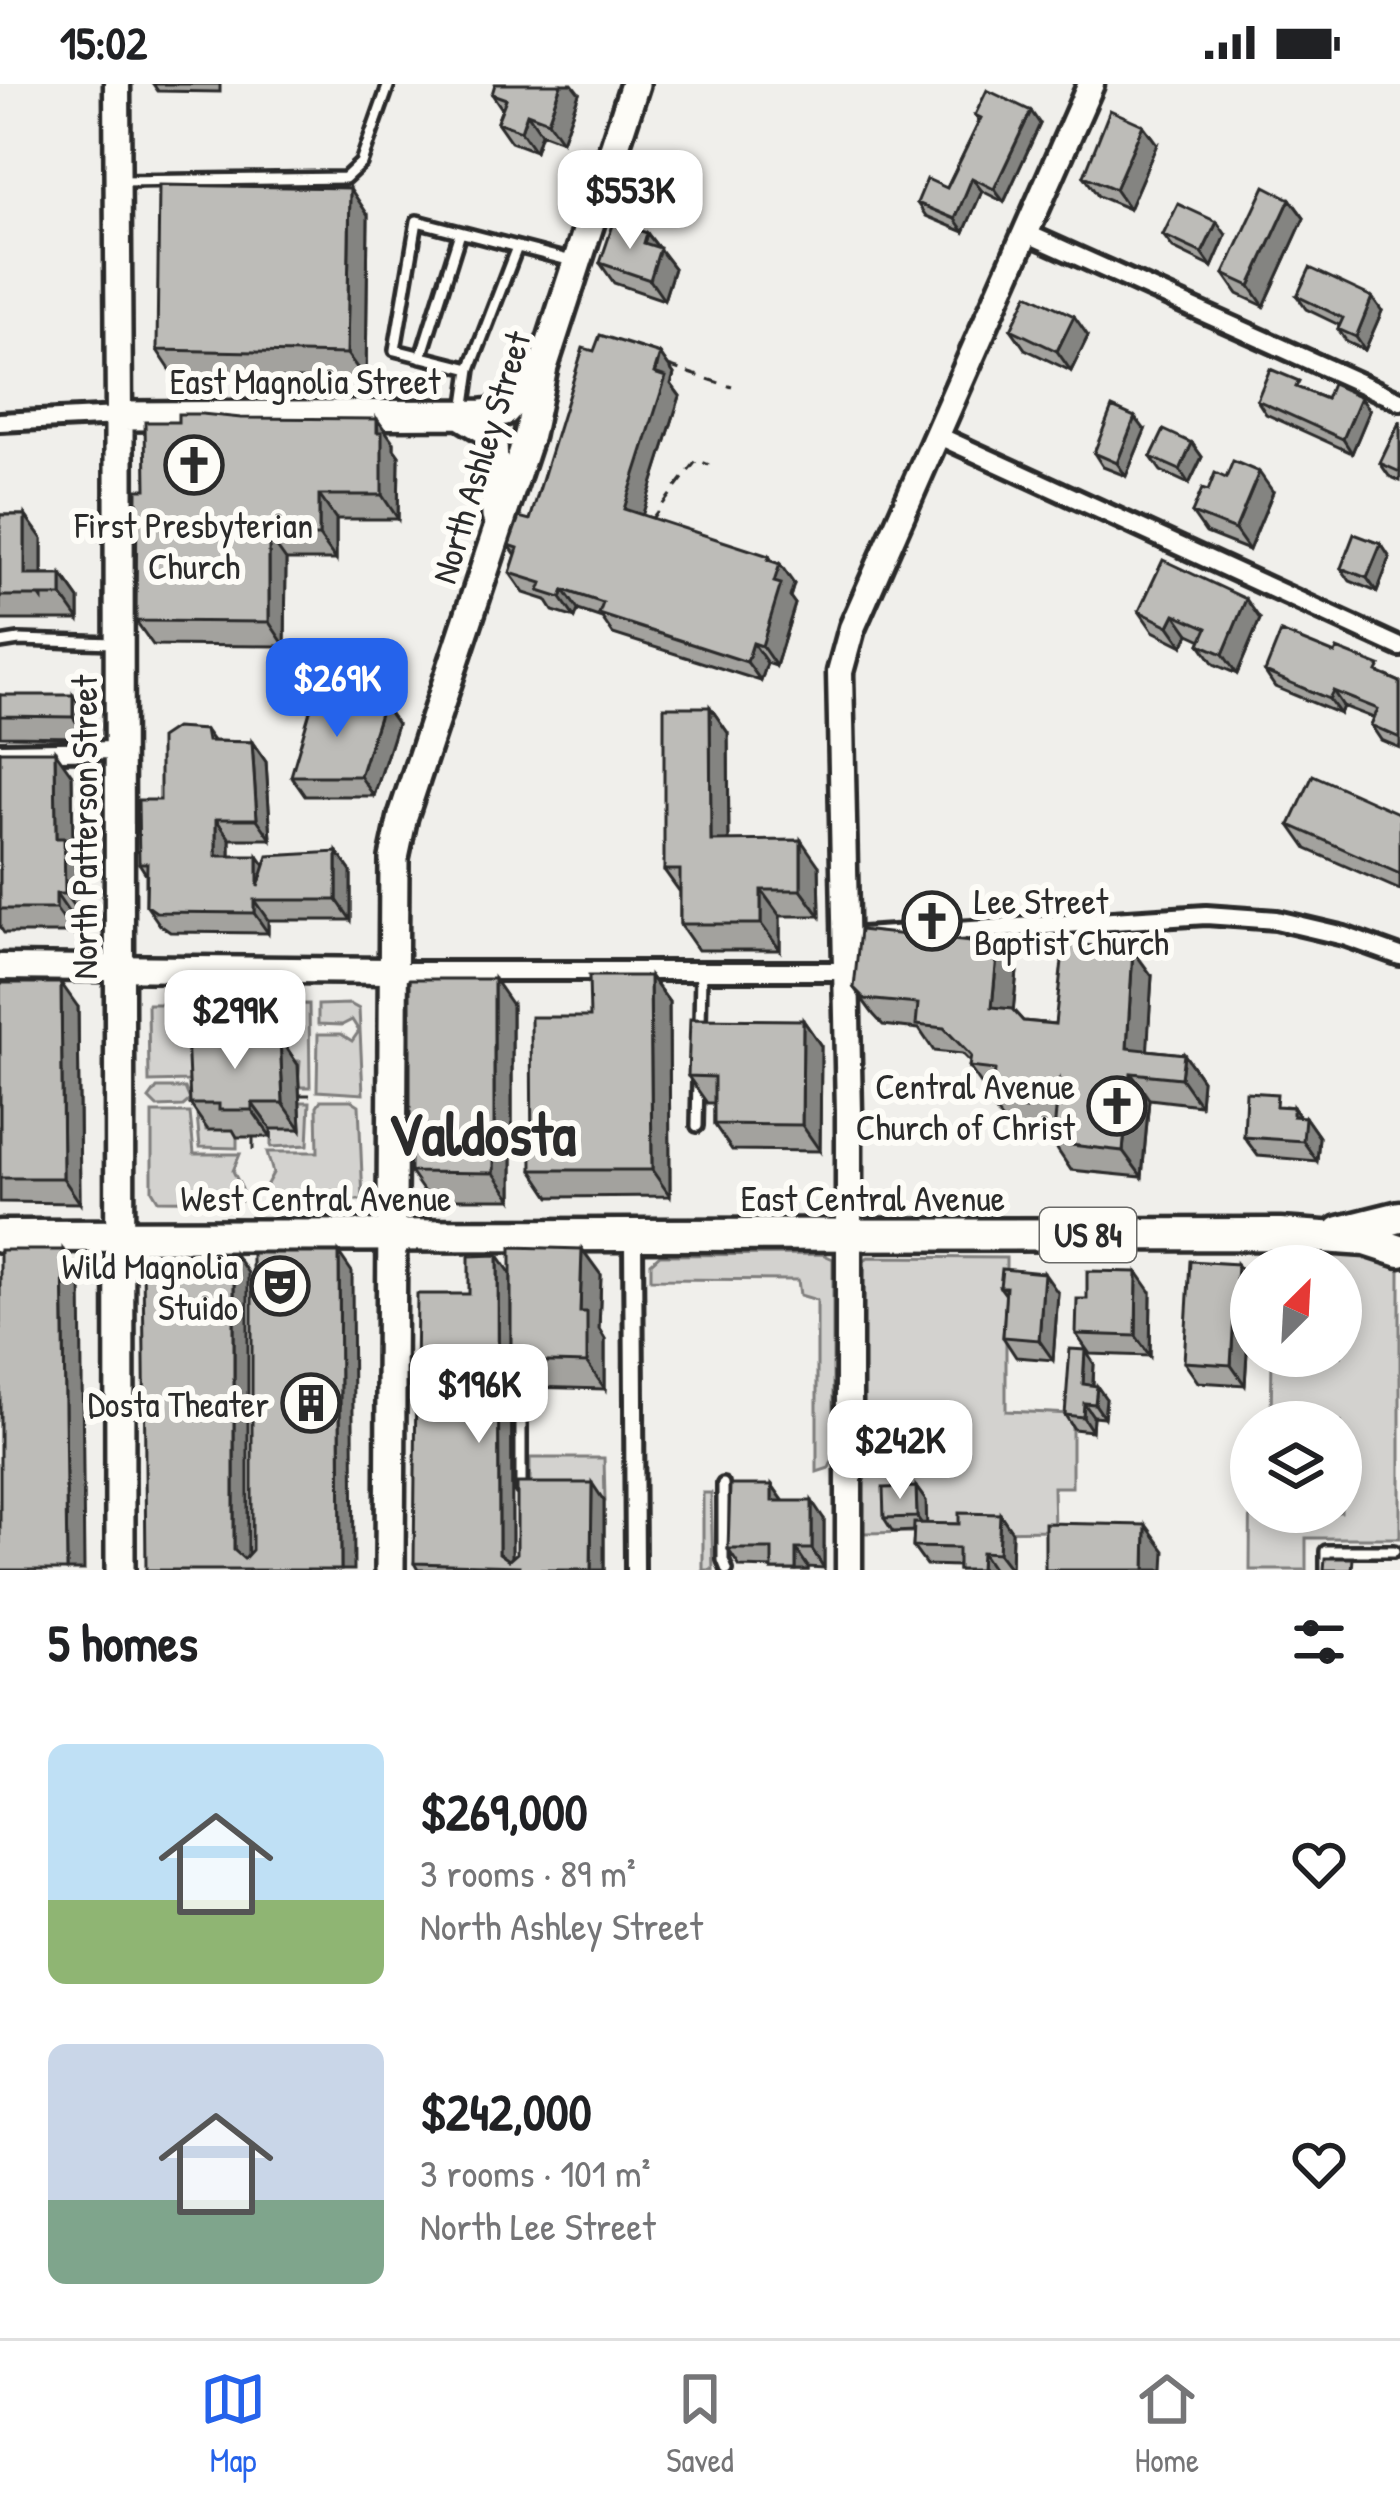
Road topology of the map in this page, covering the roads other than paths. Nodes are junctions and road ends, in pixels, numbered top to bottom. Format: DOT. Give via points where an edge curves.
graph roads {
  1 [pos="118,84"];
  2 [pos="388,84"];
  3 [pos="1091,84"];
  4 [pos="628,86"];
  5 [pos="118,181"];
  6 [pos="460,232"];
  7 [pos="1026,233"];
  8 [pos="517,247"];
  9 [pos="577,263"];
  10 [pos="422,357"];
  11 [pos="543,367"];
  12 [pos="470,369"];
  13 [pos="1400,401"];
  14 [pos="119,416"];
  15 [pos="463,416"];
  16 [pos="0,422"];
  17 [pos="939,436"];
  18 [pos="497,532"];
  19 [pos="0,643"];
  20 [pos="119,643"];
  21 [pos="1400,647"];
  22 [pos="119,750"];
  23 [pos="0,752"];
  24 [pos="845,938"];
  25 [pos="1400,956"];
  26 [pos="0,967"];
  27 [pos="119,968"];
  28 [pos="847,970"];
  29 [pos="391,971"];
  30 [pos="701,972"];
  31 [pos="699,1036"];
  32 [pos="699,1059"];
  33 [pos="697,1126"];
  34 [pos="1400,1217"];
  35 [pos="1328,1235"];
  36 [pos="0,1236"];
  37 [pos="120,1236"];
  38 [pos="848,1236"];
  39 [pos="390,1237"];
  40 [pos="633,1237"];
  41 [pos="1400,1251"];
  42 [pos="521,1359"];
  43 [pos="723,1484"];
  44 [pos="521,1509"];
  45 [pos="1394,1551"];
  46 [pos="120,1570"];
  47 [pos="390,1570"];
  48 [pos="635,1570"];
  49 [pos="727,1570"];
  50 [pos="849,1570"];
  51 [pos="1326,1570"];
  1 -- 5 [label="street, North Patterson Street"];
  2 -- 5 [label="lane" via="361,163 346,178"];
  3 -- 7 [label="street"];
  4 -- 9 [label="main road, North Ashley Street"];
  5 -- 14 [label="street, North Patterson Street"];
  6 -- 8 [label="lane"];
  6 -- 10 [label="lane"];
  6 -- 10 [label="lane" via="417,221 394,350"];
  7 -- 13 [label="street"];
  7 -- 17 [label="street"];
  8 -- 9 [label="lane"];
  8 -- 12 [label="lane"];
  9 -- 11 [label="main road, North Ashley Street"];
  10 -- 12 [label="lane"];
  11 -- 15 [label="main road, East Magnolia Street" via="505,411"];
  11 -- 18 [label="main road, North Ashley Street"];
  12 -- 15 [label="lane"];
  14 -- 15 [label="main road, East Magnolia Street"];
  14 -- 16 [label="street"];
  14 -- 20 [label="main road, North Patterson Street"];
  15 -- 18 [label="main road" via="493,442"];
  17 -- 21 [label="street"];
  17 -- 24 [label="street" via="840,672"];
  18 -- 29 [label="main road, North Ashley Street" via="403,816"];
  19 -- 20 [label="lane"];
  20 -- 22 [label="main road, North Patterson Street"];
  22 -- 23 [label="street"];
  22 -- 27 [label="main road, North Patterson Street"];
  24 -- 25 [label="street" via="1206,914 1276,920"];
  24 -- 28 [label="street"];
  26 -- 27 [label="street"];
  27 -- 29 [label="street"];
  27 -- 37 [label="main road, North Patterson Street"];
  28 -- 30 [label="street"];
  28 -- 38 [label="street"];
  29 -- 30 [label="street"];
  29 -- 39 [label="main road, North Ashley Street"];
  30 -- 31 [label="lane"];
  32 -- 33 [label="lane"];
  34 -- 35 [label="highway"];
  35 -- 38 [label="highway, East Central Avenue / US 84"];
  35 -- 41 [label="highway, East Central Avenue / US 84"];
  36 -- 37 [label="highway, West Central Avenue / US 84"];
  37 -- 39 [label="highway, West Central Avenue / US 84" via="256,1244"];
  37 -- 46 [label="main road, North Patterson Street"];
  38 -- 40 [label="highway, East Central Avenue / US 84"];
  38 -- 50 [label="street"];
  39 -- 40 [label="highway, West Central Avenue / US 84" via="520,1244"];
  39 -- 47 [label="main road, North Ashley Street"];
  40 -- 48 [label="street"];
  42 -- 44 [label="lane"];
  43 -- 49 [label="lane"];
  45 -- 51 [label="lane" via="1326,1551"];
}
